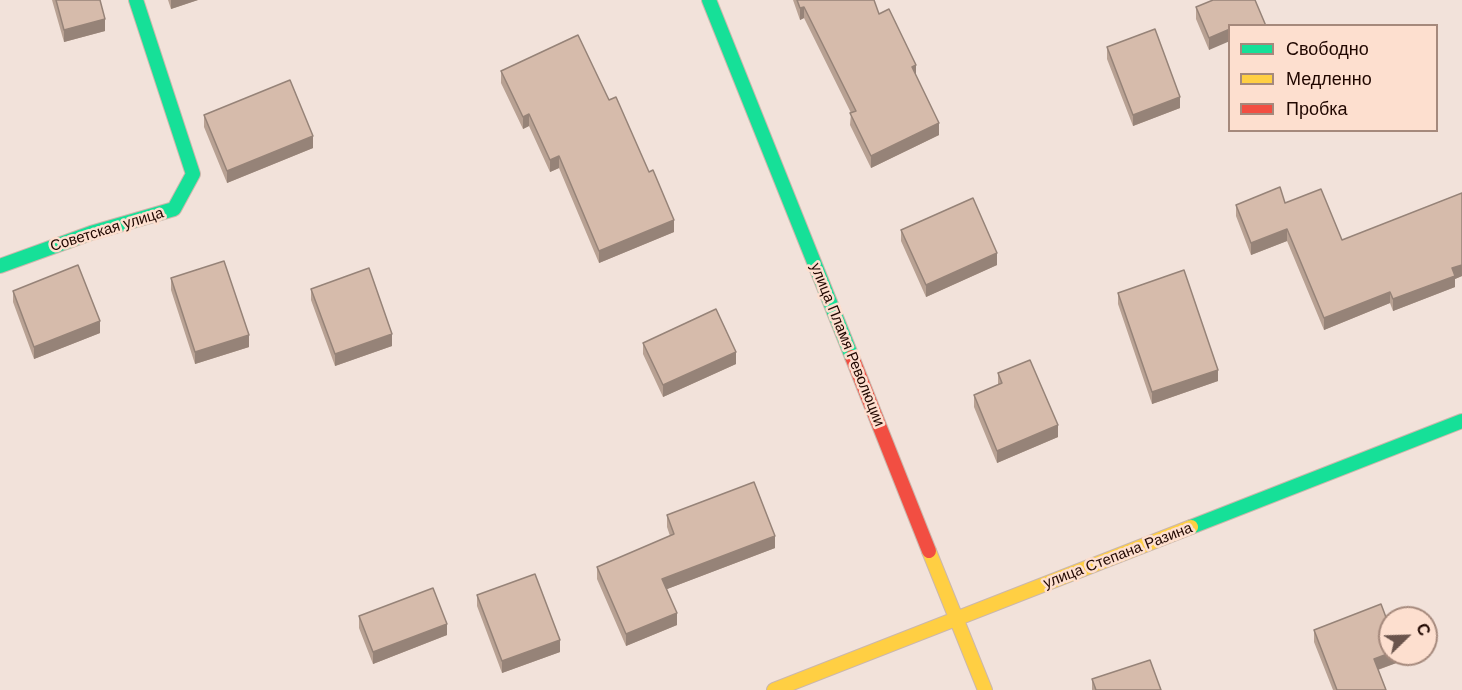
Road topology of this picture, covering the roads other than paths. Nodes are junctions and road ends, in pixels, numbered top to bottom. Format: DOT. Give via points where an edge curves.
graph roads {
  1 [pos="136,0"];
  2 [pos="709,0"];
  3 [pos="0,266"];
  4 [pos="1462,421"];
  5 [pos="957,620"];
  6 [pos="774,690"];
  7 [pos="985,690"];
  1 -- 3 [label="street, Советская улица" via="193,174 174,209 91,233"];
  2 -- 5 [label="street, улица Пламя Революции"];
  4 -- 5 [label="street, улица Степана Разина"];
  5 -- 6 [label="street, улица Степана Разина"];
  5 -- 7 [label="street, улица Пламя Революции"];
}
